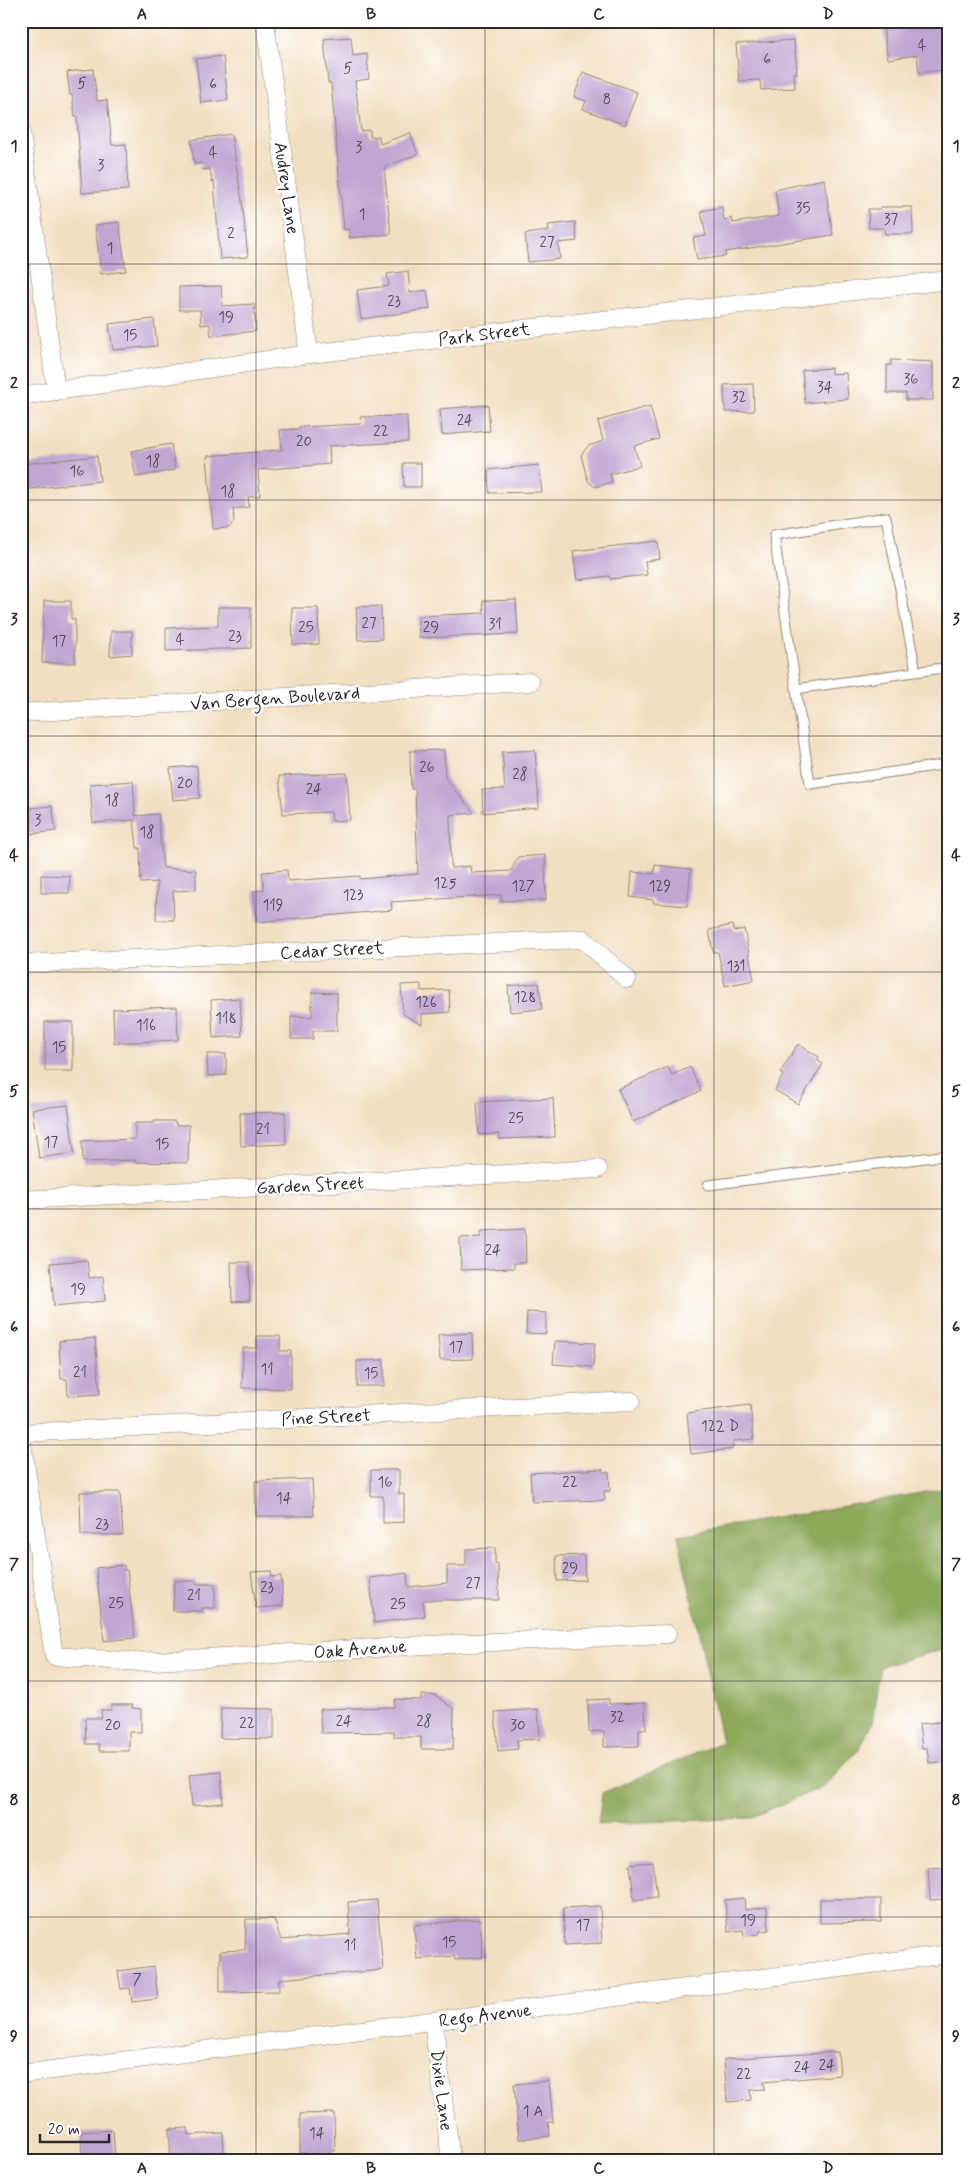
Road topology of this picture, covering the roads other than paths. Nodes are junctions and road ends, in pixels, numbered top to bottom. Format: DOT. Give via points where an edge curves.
graph roads {
  1 [pos="265,21"];
  2 [pos="21,133"];
  3 [pos="949,280"];
  4 [pos="309,354"];
  5 [pos="56,391"];
  6 [pos="21,396"];
  7 [pos="949,667"];
  8 [pos="916,671"];
  9 [pos="530,682"];
  10 [pos="796,689"];
  11 [pos="21,713"];
  12 [pos="949,764"];
  13 [pos="21,964"];
  14 [pos="627,979"];
  15 [pos="949,1155"];
  16 [pos="598,1169"];
  17 [pos="708,1185"];
  18 [pos="21,1200"];
  19 [pos="631,1401"];
  20 [pos="21,1435"];
  21 [pos="666,1634"];
  22 [pos="949,1954"];
  23 [pos="433,2021"];
  24 [pos="21,2074"];
  25 [pos="450,2160"];
  1 -- 4 [label="street, Audrey Lane"];
  2 -- 5 [label="street"];
  3 -- 4 [label="street, Park Street"];
  4 -- 5 [label="street, Park Street"];
  5 -- 6 [label="street, Park Street"];
  7 -- 8 [label="lane"];
  8 -- 10 [label="lane"];
  8 -- 10 [label="lane" via="886,517 774,534"];
  9 -- 11 [label="street, Van Bergen Boulevard"];
  10 -- 12 [label="lane" via="810,784"];
  13 -- 14 [label="street, Cedar Street" via="583,939"];
  15 -- 17 [label="lane"];
  16 -- 18 [label="street, Garden Street"];
  19 -- 20 [label="street, Pine Street"];
  20 -- 21 [label="street, Oak Avenue" via="54,1656 138,1662"];
  22 -- 23 [label="street, Rego Avenue"];
  23 -- 24 [label="street, Rego Avenue"];
  23 -- 25 [label="street, Dixie Lane"];
}
